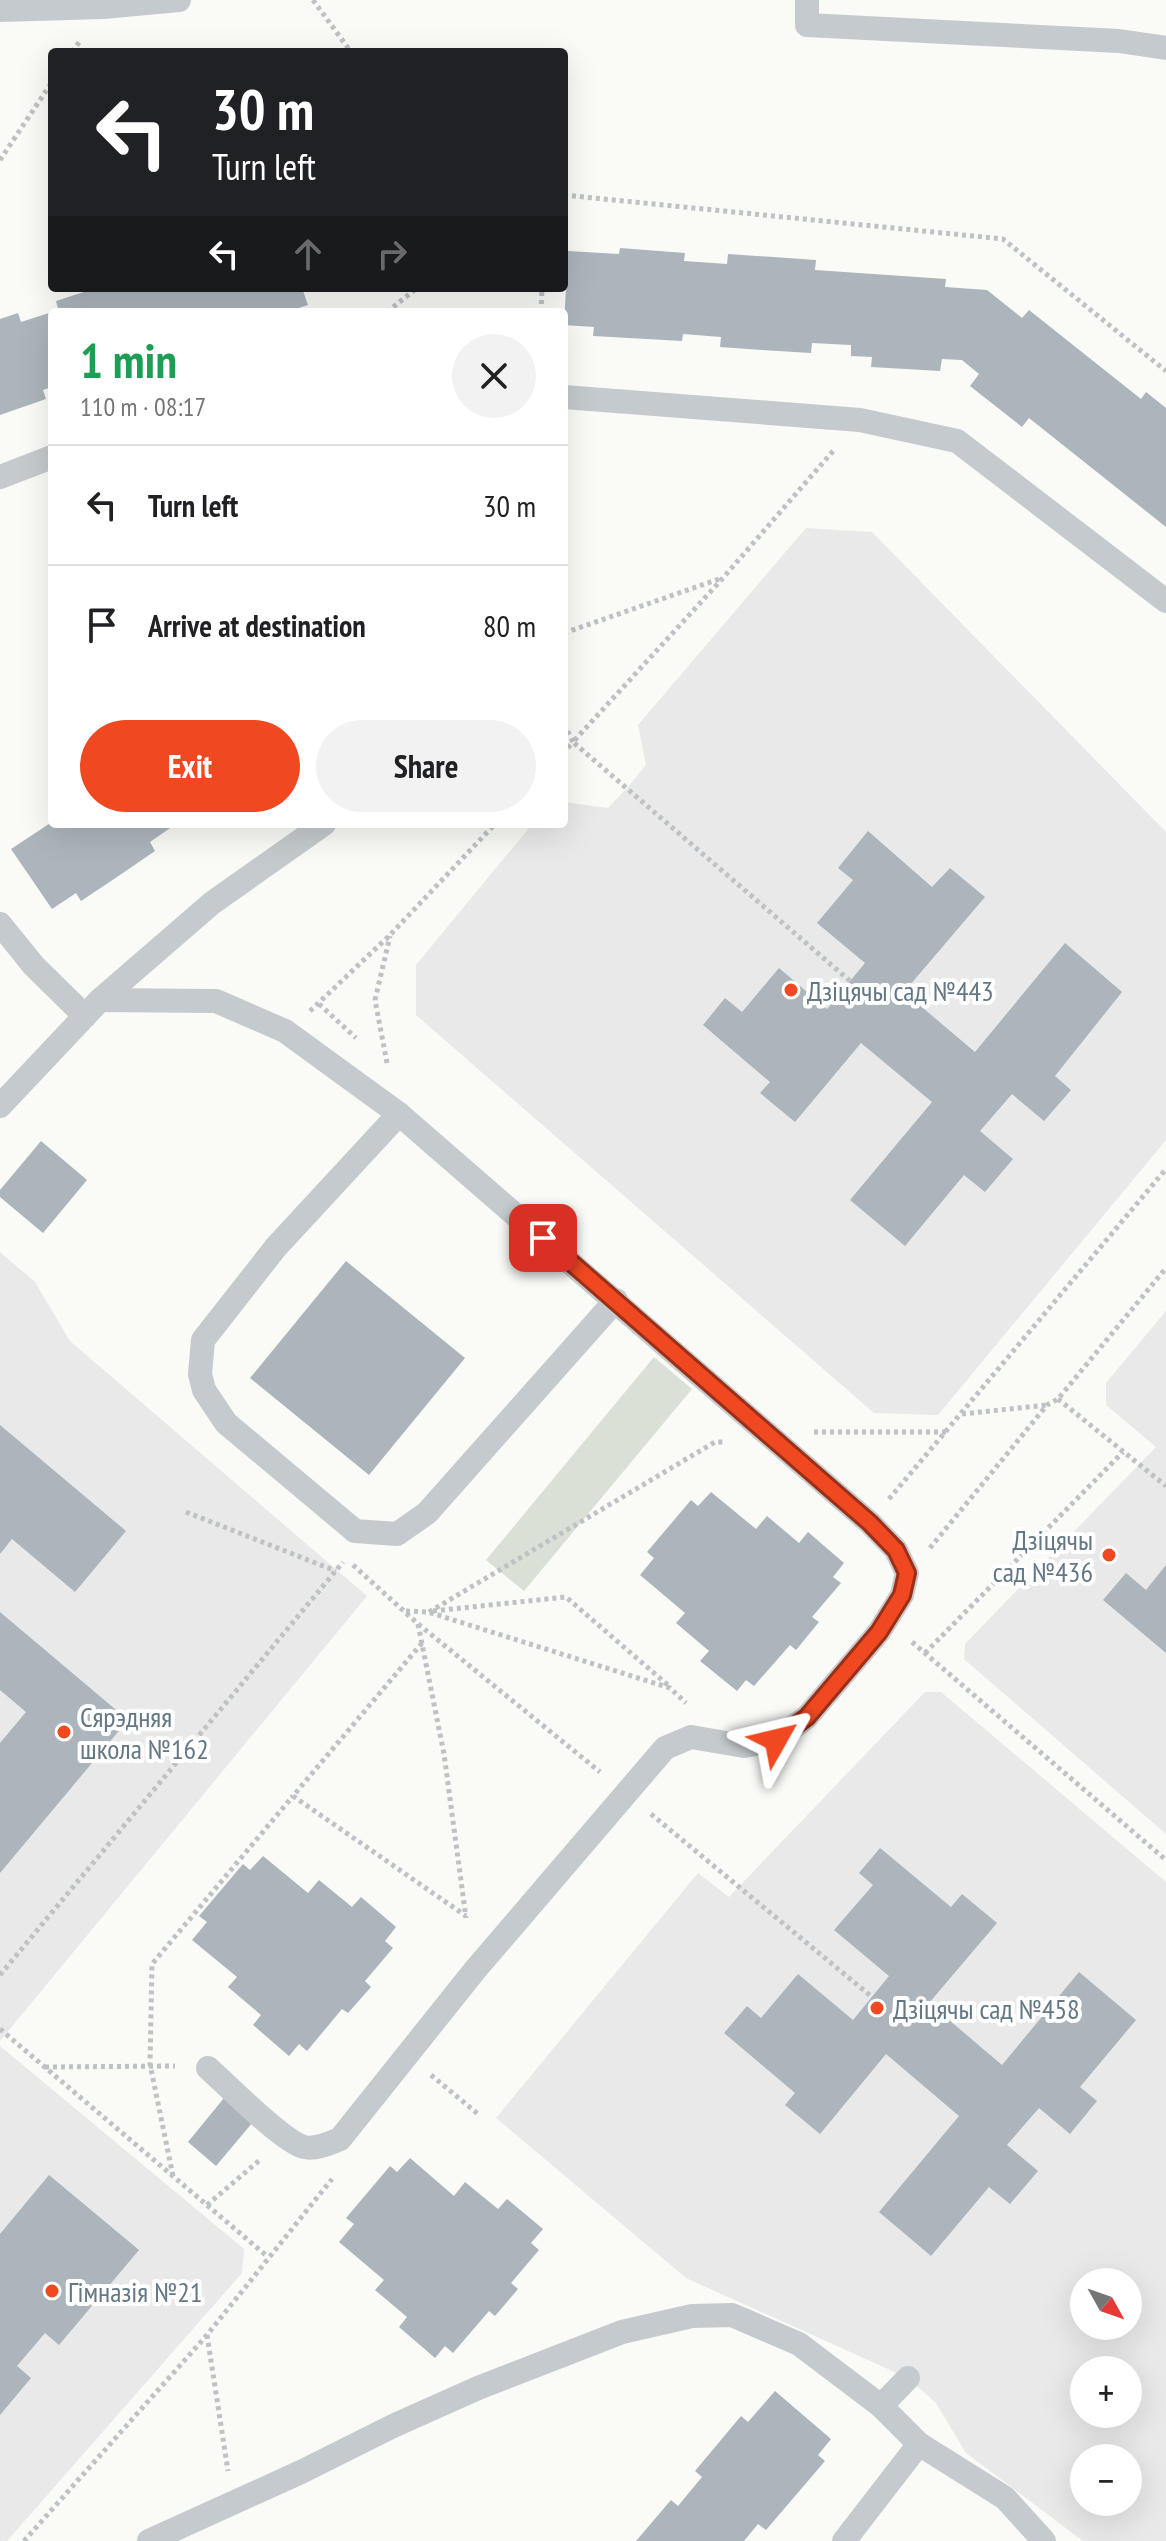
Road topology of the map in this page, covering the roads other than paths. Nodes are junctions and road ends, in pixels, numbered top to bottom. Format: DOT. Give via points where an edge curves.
graph roads {
  1 [pos="179,0"];
  2 [pos="807,0"];
  3 [pos="0,10"];
  4 [pos="1166,48"];
  5 [pos="568,397"];
  6 [pos="48,459"];
  7 [pos="0,477"];
  8 [pos="1166,601"];
  9 [pos="318,828"];
  10 [pos="0,924"];
  11 [pos="92,1008"];
  12 [pos="0,1106"];
  13 [pos="399,1114"];
  14 [pos="616,1300"];
  15 [pos="208,2068"];
  16 [pos="908,2378"];
  17 [pos="881,2406"];
  18 [pos="919,2444"];
  19 [pos="149,2541"];
  20 [pos="844,2541"];
  21 [pos="1044,2541"];
  1 -- 3 [label="lane"];
  2 -- 4 [label="lane" via="807,25"];
  5 -- 8 [label="lane" via="860,420 957,441"];
  6 -- 7 [label="lane"];
  9 -- 11 [label="lane" via="212,903"];
  10 -- 11 [label="lane" via="34,966"];
  11 -- 12 [label="lane"];
  11 -- 13 [label="lane" via="216,1001 285,1031"];
  13 -- 14 [label="lane"];
  13 -- 14 [label="lane" via="276,1247 203,1340 204,1390 226,1423 355,1531 397,1534 427,1513"];
  14 -- 15 [label="lane" via="870,1523 896,1550 907,1573 902,1595 879,1632 807,1717 776,1740 744,1746 691,1737 665,1748 475,1970 340,2139 305,2147 286,2137"];
  16 -- 17 [label="lane"];
  17 -- 18 [label="lane"];
  17 -- 19 [label="lane" via="799,2344 732,2315 692,2316 622,2332 478,2388"];
  18 -- 20 [label="lane"];
  18 -- 21 [label="lane" via="1005,2498"];
}
